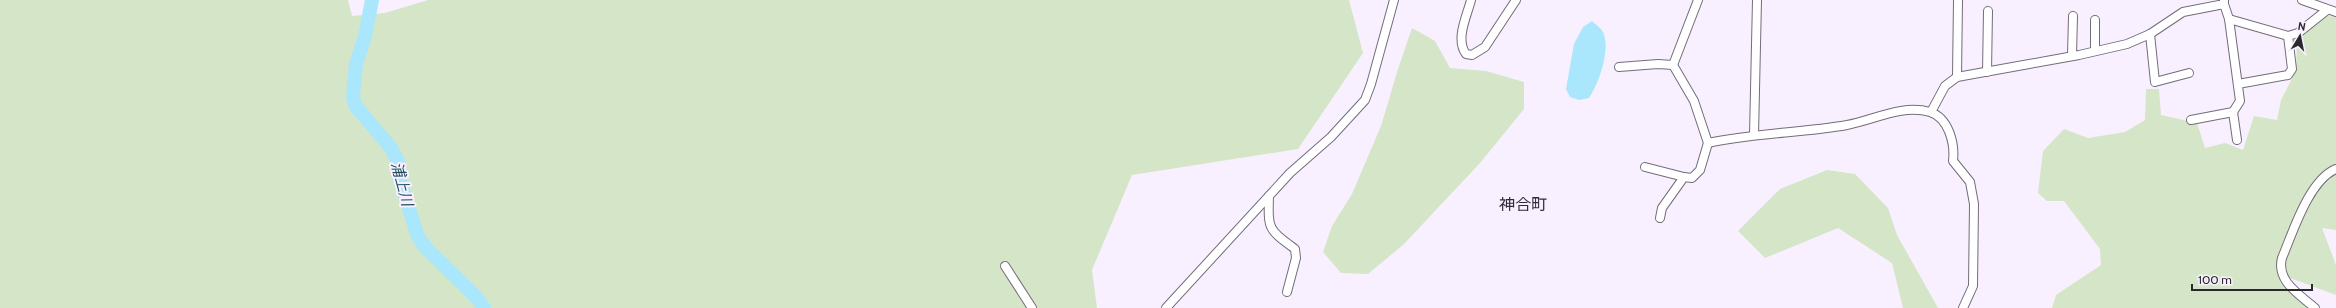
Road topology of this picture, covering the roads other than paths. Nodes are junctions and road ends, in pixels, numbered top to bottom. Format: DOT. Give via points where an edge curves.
graph roads {
  1 [pos="1394,0"];
  2 [pos="1471,0"];
  3 [pos="1516,0"];
  4 [pos="1698,0"];
  5 [pos="1757,0"];
  6 [pos="1958,0"];
  7 [pos="2302,0"];
  8 [pos="2224,2"];
  9 [pos="2327,10"];
  10 [pos="1988,11"];
  11 [pos="2336,12"];
  12 [pos="2073,16"];
  13 [pos="2229,19"];
  14 [pos="2095,20"];
  15 [pos="2150,34"];
  16 [pos="2288,36"];
  17 [pos="2095,51"];
  18 [pos="2072,56"];
  19 [pos="1673,65"];
  20 [pos="1619,67"];
  21 [pos="1987,72"];
  22 [pos="2188,73"];
  23 [pos="1957,77"];
  24 [pos="2238,84"];
  25 [pos="1931,112"];
  26 [pos="2233,112"];
  27 [pos="2191,120"];
  28 [pos="1754,135"];
  29 [pos="2237,140"];
  30 [pos="1708,142"];
  31 [pos="1645,166"];
  32 [pos="2336,169"];
  33 [pos="1684,177"];
  34 [pos="1269,196"];
  35 [pos="1660,218"];
  36 [pos="1005,266"];
  37 [pos="1287,292"];
  38 [pos="1032,308"];
  39 [pos="1166,308"];
  40 [pos="1963,308"];
  41 [pos="2315,308"];
  1 -- 34 [label="street" via="1371,84 1364,100 1331,137 1290,173"];
  2 -- 3 [label="street" via="1461,38 1462,49 1466,54 1472,55 1485,47"];
  4 -- 19 [label="street"];
  5 -- 28 [label="street"];
  6 -- 23 [label="street"];
  7 -- 9 [label="street"];
  8 -- 13 [label="street"];
  8 -- 15 [label="street" via="2183,12"];
  9 -- 11 [label="street"];
  9 -- 16 [label="street" via="2298,33"];
  10 -- 21 [label="street"];
  12 -- 18 [label="street"];
  13 -- 16 [label="street"];
  13 -- 24 [label="street"];
  14 -- 17 [label="street"];
  15 -- 17 [label="street" via="2126,44"];
  15 -- 22 [label="street" via="2155,82"];
  16 -- 24 [label="street" via="2292,70 2288,75"];
  17 -- 18 [label="street"];
  18 -- 21 [label="street"];
  19 -- 20 [label="street"];
  19 -- 30 [label="street" via="1694,101"];
  21 -- 23 [label="street"];
  23 -- 25 [label="street" via="1945,86"];
  24 -- 26 [label="street" via="2240,100"];
  25 -- 28 [label="street" via="1908,110 1848,125"];
  25 -- 40 [label="street" via="1947,126 1954,149 1953,161 1970,182 1974,204 1973,286"];
  26 -- 27 [label="street"];
  26 -- 29 [label="street"];
  28 -- 30 [label="street"];
  30 -- 33 [label="street" via="1697,174 1692,178"];
  31 -- 33 [label="street"];
  32 -- 41 [label="street" via="2324,176 2313,190 2280,267 2282,276"];
  33 -- 35 [label="street" via="1662,208"];
  34 -- 37 [label="street" via="1269,224 1273,233 1295,249 1296,258"];
  34 -- 39 [label="street"];
  36 -- 38 [label="street"];
}
